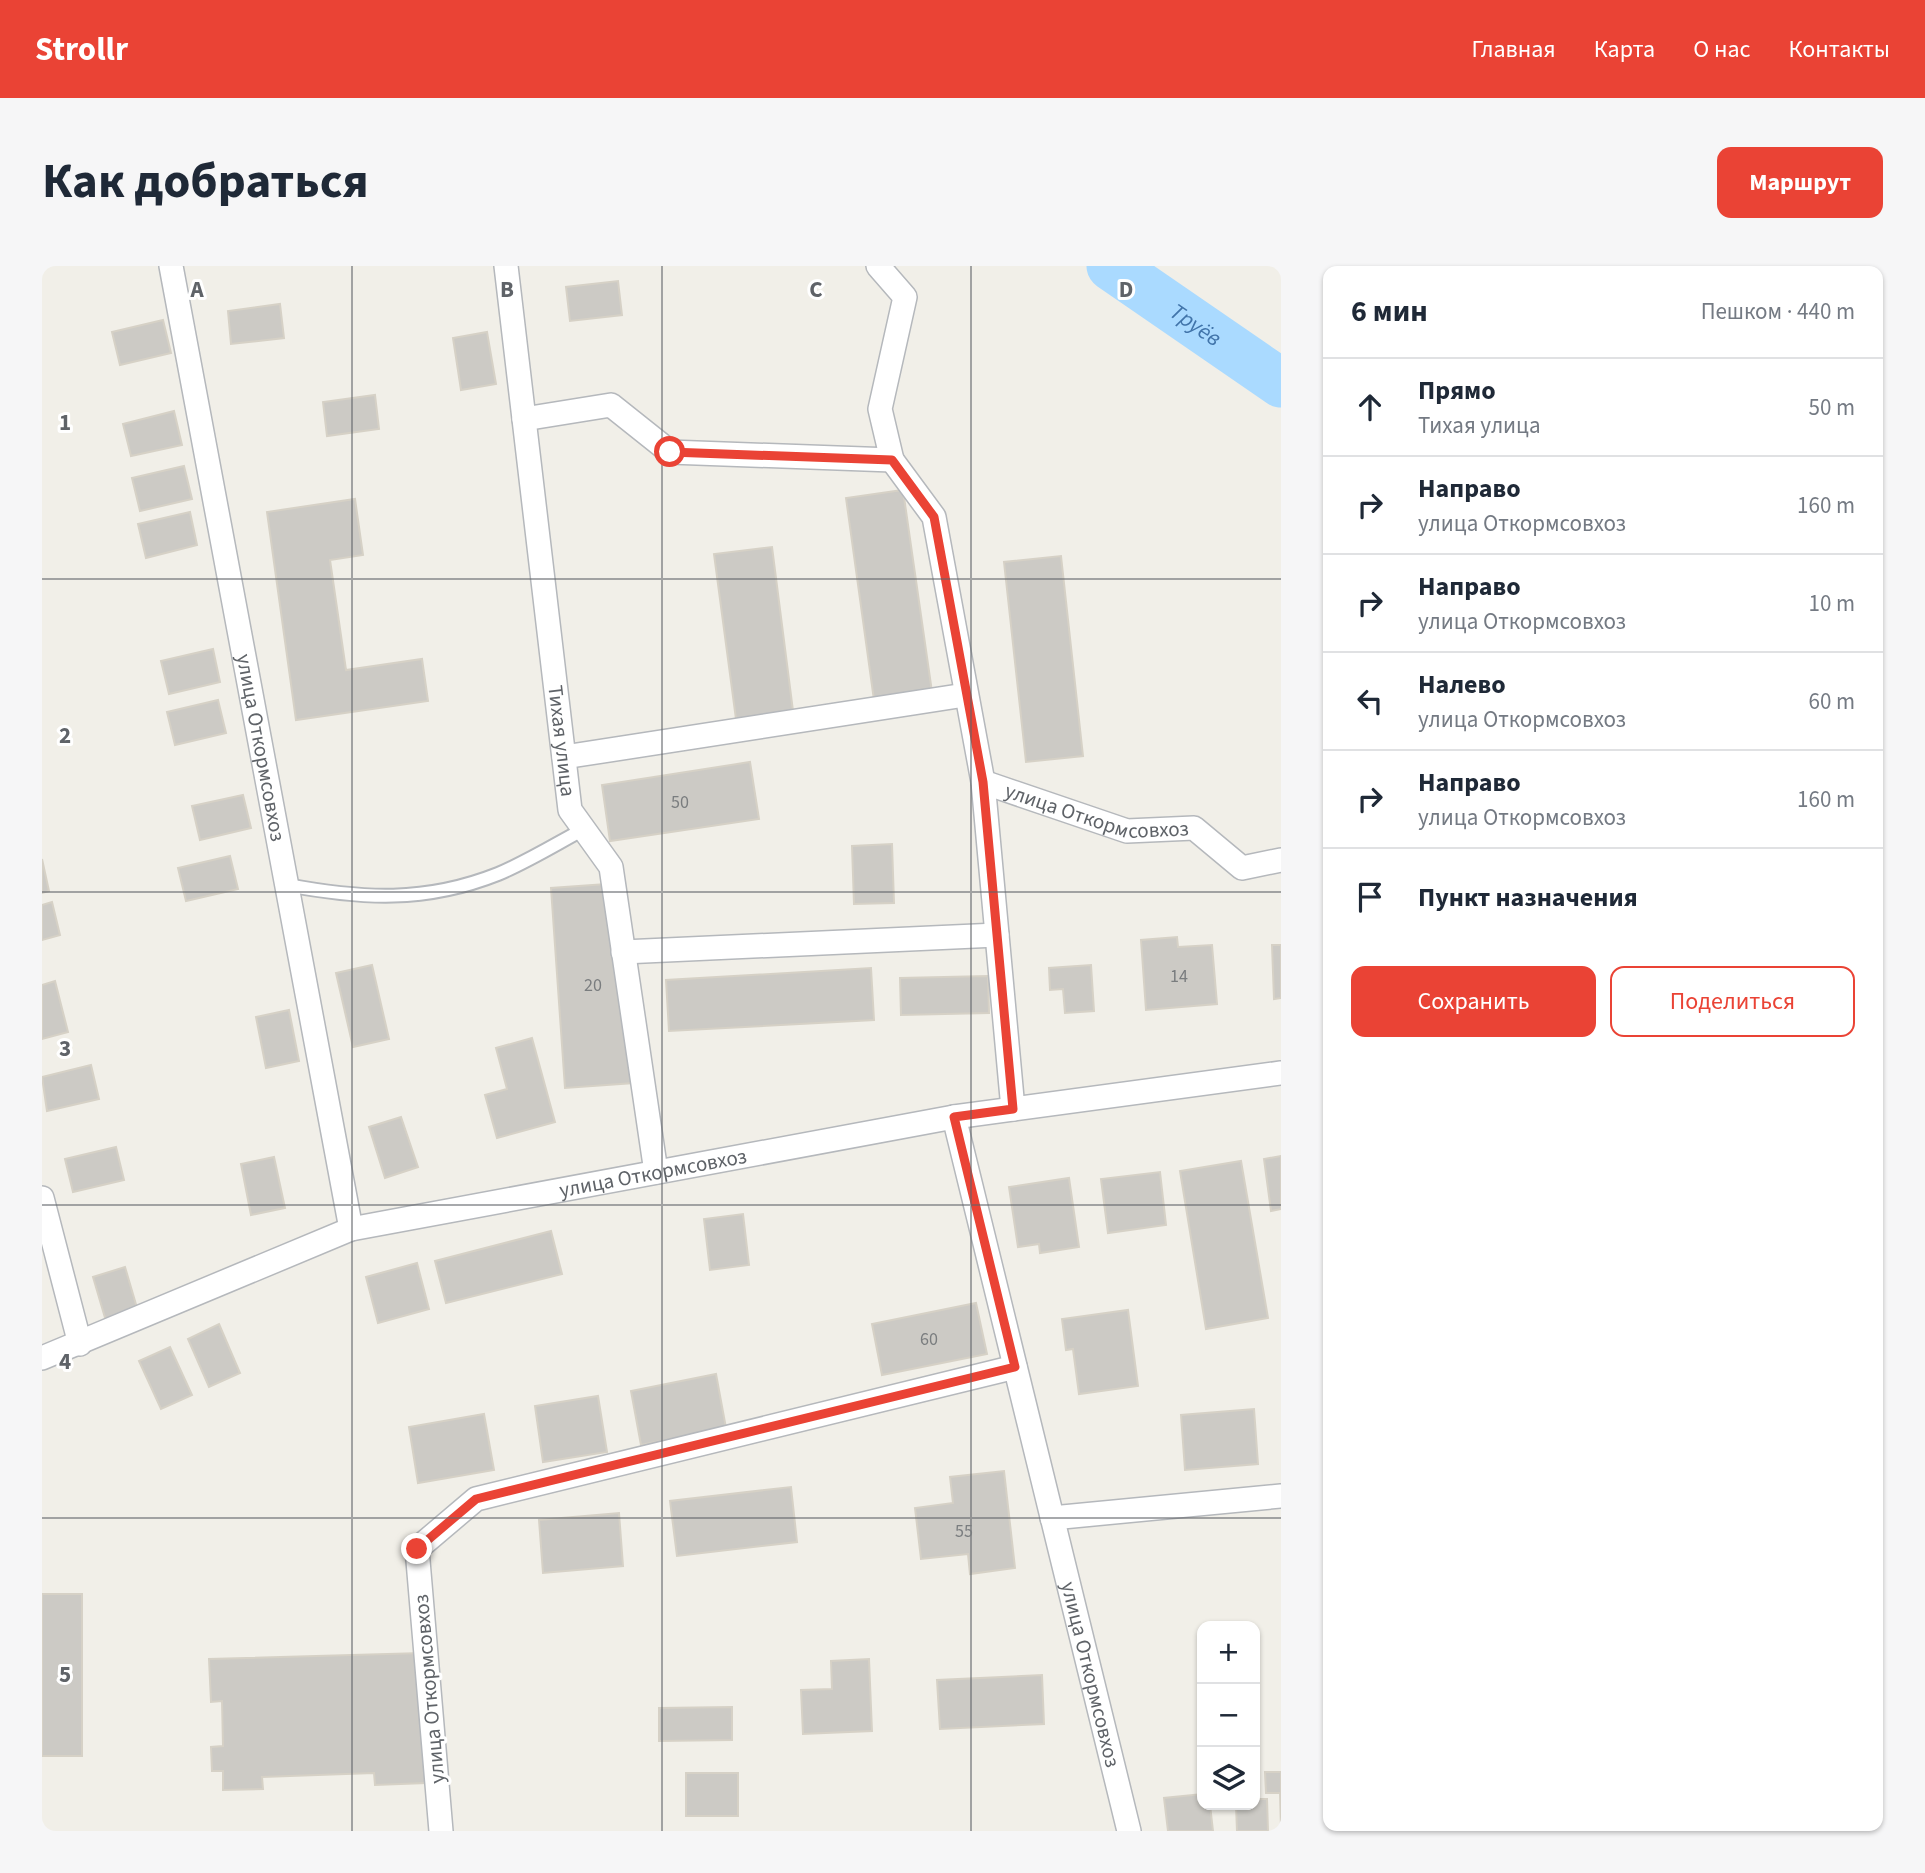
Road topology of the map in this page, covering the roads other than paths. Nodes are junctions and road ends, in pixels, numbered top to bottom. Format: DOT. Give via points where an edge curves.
graph roads {
  1 [pos="171,266"];
  2 [pos="506,266"];
  3 [pos="878,266"];
  4 [pos="524,419"];
  5 [pos="892,460"];
  6 [pos="965,695"];
  7 [pos="564,757"];
  8 [pos="983,782"];
  9 [pos="584,829"];
  10 [pos="1281,860"];
  11 [pos="287,885"];
  12 [pos="997,935"];
  13 [pos="623,951"];
  14 [pos="1281,1073"];
  15 [pos="1013,1109"];
  16 [pos="954,1117"];
  17 [pos="656,1172"];
  18 [pos="42,1198"];
  19 [pos="351,1229"];
  20 [pos="80,1343"];
  21 [pos="42,1358"];
  22 [pos="1015,1367"];
  23 [pos="1281,1496"];
  24 [pos="1052,1518"];
  25 [pos="441,1831"];
  26 [pos="1129,1831"];
  1 -- 11 [label="street, улица Откормсовхоз"];
  2 -- 4 [label="street, Тихая улица"];
  3 -- 5 [label="street" via="905,297 880,409"];
  4 -- 5 [label="street" via="611,405 670,452"];
  4 -- 7 [label="street, Тихая улица"];
  5 -- 6 [label="street, улица Откормсовхоз" via="934,517"];
  6 -- 7 [label="street"];
  6 -- 8 [label="street, улица Откормсовхоз"];
  7 -- 9 [label="street, Тихая улица" via="570,810"];
  8 -- 10 [label="street, улица Откормсовхоз" via="1127,831 1194,828 1242,868"];
  8 -- 12 [label="street, улица Откормсовхоз"];
  9 -- 11 [label="lane" via="498,874 418,896 353,897"];
  9 -- 13 [label="street, Тихая улица" via="611,867"];
  11 -- 19 [label="street, улица Откормсовхоз"];
  12 -- 13 [label="street"];
  12 -- 15 [label="street, улица Откормсовхоз"];
  13 -- 17 [label="street, Тихая улица"];
  14 -- 15 [label="street, улица Откормсовхоз"];
  15 -- 16 [label="street, улица Откормсовхоз"];
  16 -- 17 [label="street, улица Откормсовхоз"];
  16 -- 22 [label="street, улица Откормсовхоз"];
  17 -- 19 [label="street, улица Откормсовхоз"];
  18 -- 20 [label="street"];
  19 -- 20 [label="street, улица Откормсовхоз"];
  20 -- 21 [label="street, улица Откормсовхоз"];
  22 -- 24 [label="street, улица Откормсовхоз"];
  22 -- 25 [label="street, улица Откормсовхоз" via="476,1499 417,1549"];
  23 -- 24 [label="street"];
  24 -- 26 [label="street, улица Откормсовхоз"];
}
